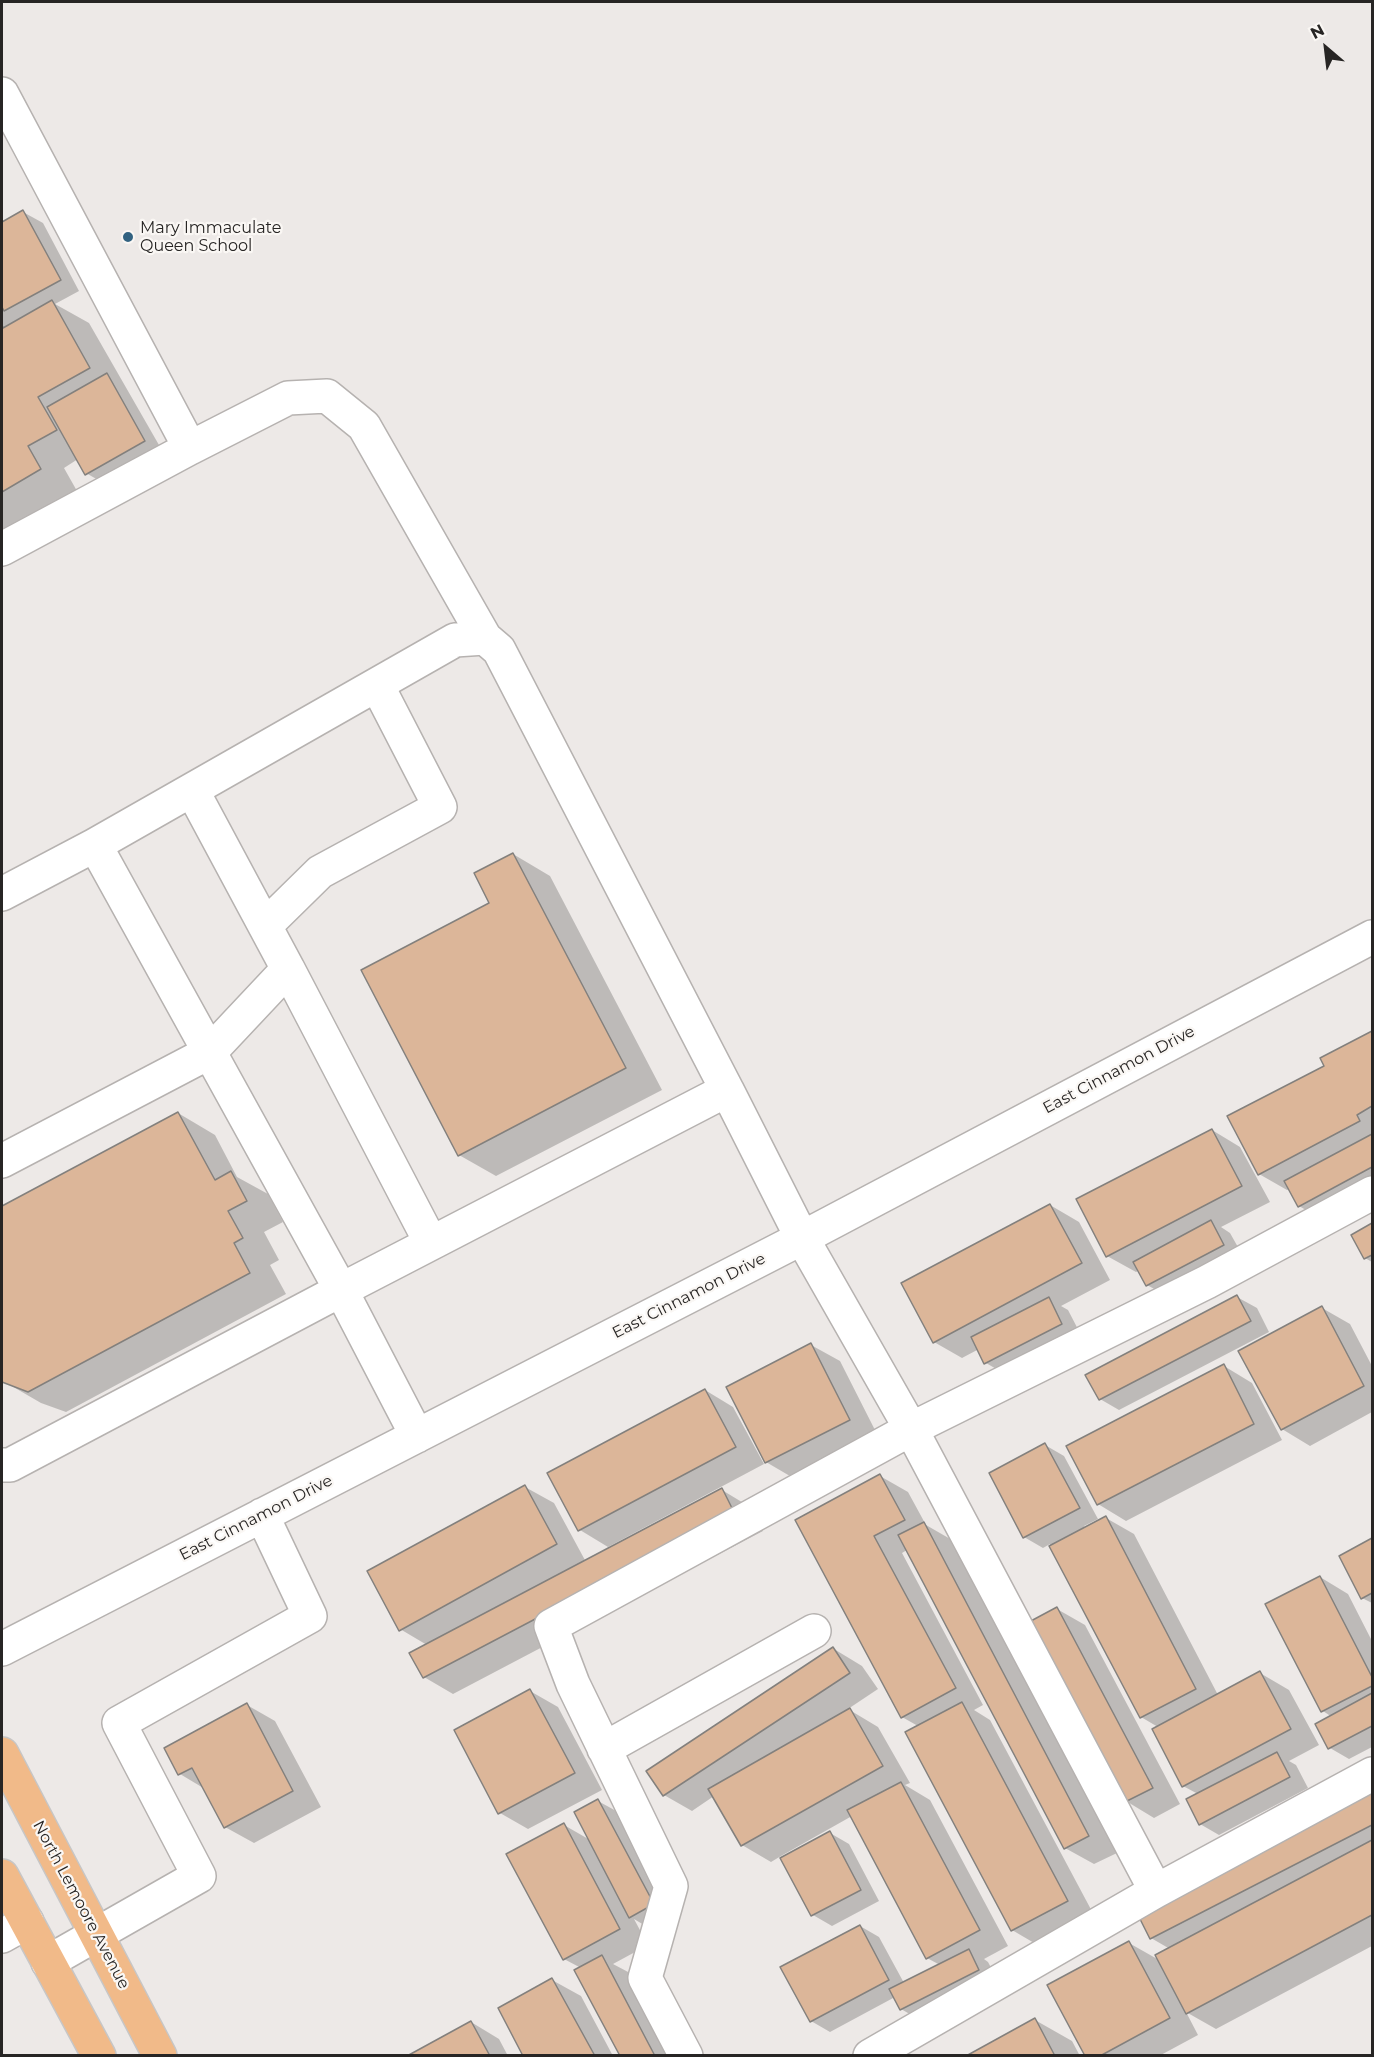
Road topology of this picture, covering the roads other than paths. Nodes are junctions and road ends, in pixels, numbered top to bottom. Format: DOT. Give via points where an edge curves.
graph roads {
  1 [pos="2,94"];
  2 [pos="12,136"];
  3 [pos="190,448"];
  4 [pos="2,549"];
  5 [pos="485,638"];
  6 [pos="376,685"];
  7 [pos="192,790"];
  8 [pos="95,845"];
  9 [pos="2,894"];
  10 [pos="265,926"];
  11 [pos="1372,937"];
  12 [pos="288,969"];
  13 [pos="210,1052"];
  14 [pos="727,1089"];
  15 [pos="2,1161"];
  16 [pos="1372,1193"];
  17 [pos="802,1238"];
  18 [pos="432,1243"];
  19 [pos="341,1290"];
  20 [pos="911,1429"];
  21 [pos="417,1436"];
  22 [pos="2,1465"];
  23 [pos="262,1515"];
  24 [pos="814,1631"];
  25 [pos="2,1649"];
  26 [pos="604,1749"];
  27 [pos="2,1754"];
  28 [pos="1372,1774"];
  29 [pos="2,1876"];
  30 [pos="1155,1891"];
  31 [pos="14,1929"];
  32 [pos="97,1935"];
  33 [pos="48,1962"];
  34 [pos="99,2055"];
  35 [pos="160,2055"];
  36 [pos="686,2055"];
  37 [pos="870,2055"];
  1 -- 2 [label="street"];
  2 -- 3 [label="street"];
  3 -- 4 [label="street"];
  3 -- 5 [label="street" via="288,398 327,396 364,426"];
  5 -- 6 [label="street" via="454,640"];
  5 -- 14 [label="street" via="499,650"];
  6 -- 7 [label="street"];
  6 -- 10 [label="street" via="440,807 320,872"];
  7 -- 8 [label="street"];
  7 -- 10 [label="street"];
  8 -- 9 [label="street"];
  8 -- 13 [label="street"];
  10 -- 12 [label="street"];
  11 -- 17 [label="street, East Cinnamon Drive"];
  12 -- 13 [label="street"];
  12 -- 18 [label="street"];
  13 -- 15 [label="street"];
  13 -- 19 [label="street"];
  14 -- 17 [label="street"];
  14 -- 18 [label="street"];
  16 -- 20 [label="street" via="1207,1282"];
  17 -- 20 [label="street"];
  17 -- 21 [label="street, East Cinnamon Drive"];
  18 -- 19 [label="street"];
  19 -- 21 [label="street"];
  19 -- 22 [label="street" via="10,1465"];
  20 -- 26 [label="street" via="551,1626"];
  20 -- 30 [label="street"];
  21 -- 23 [label="street, East Cinnamon Drive"];
  23 -- 25 [label="street, East Cinnamon Drive"];
  23 -- 32 [label="street" via="310,1616 119,1723 199,1876"];
  24 -- 26 [label="street"];
  26 -- 36 [label="street" via="671,1886 645,1978"];
  27 -- 32 [label="main road, North Lemoore Avenue"];
  28 -- 30 [label="street"];
  29 -- 31 [label="main road"];
  30 -- 37 [label="street"];
  31 -- 33 [label="main road"];
  32 -- 33 [label="street"];
  32 -- 35 [label="main road, North Lemoore Avenue"];
  33 -- 34 [label="main road"];
}
